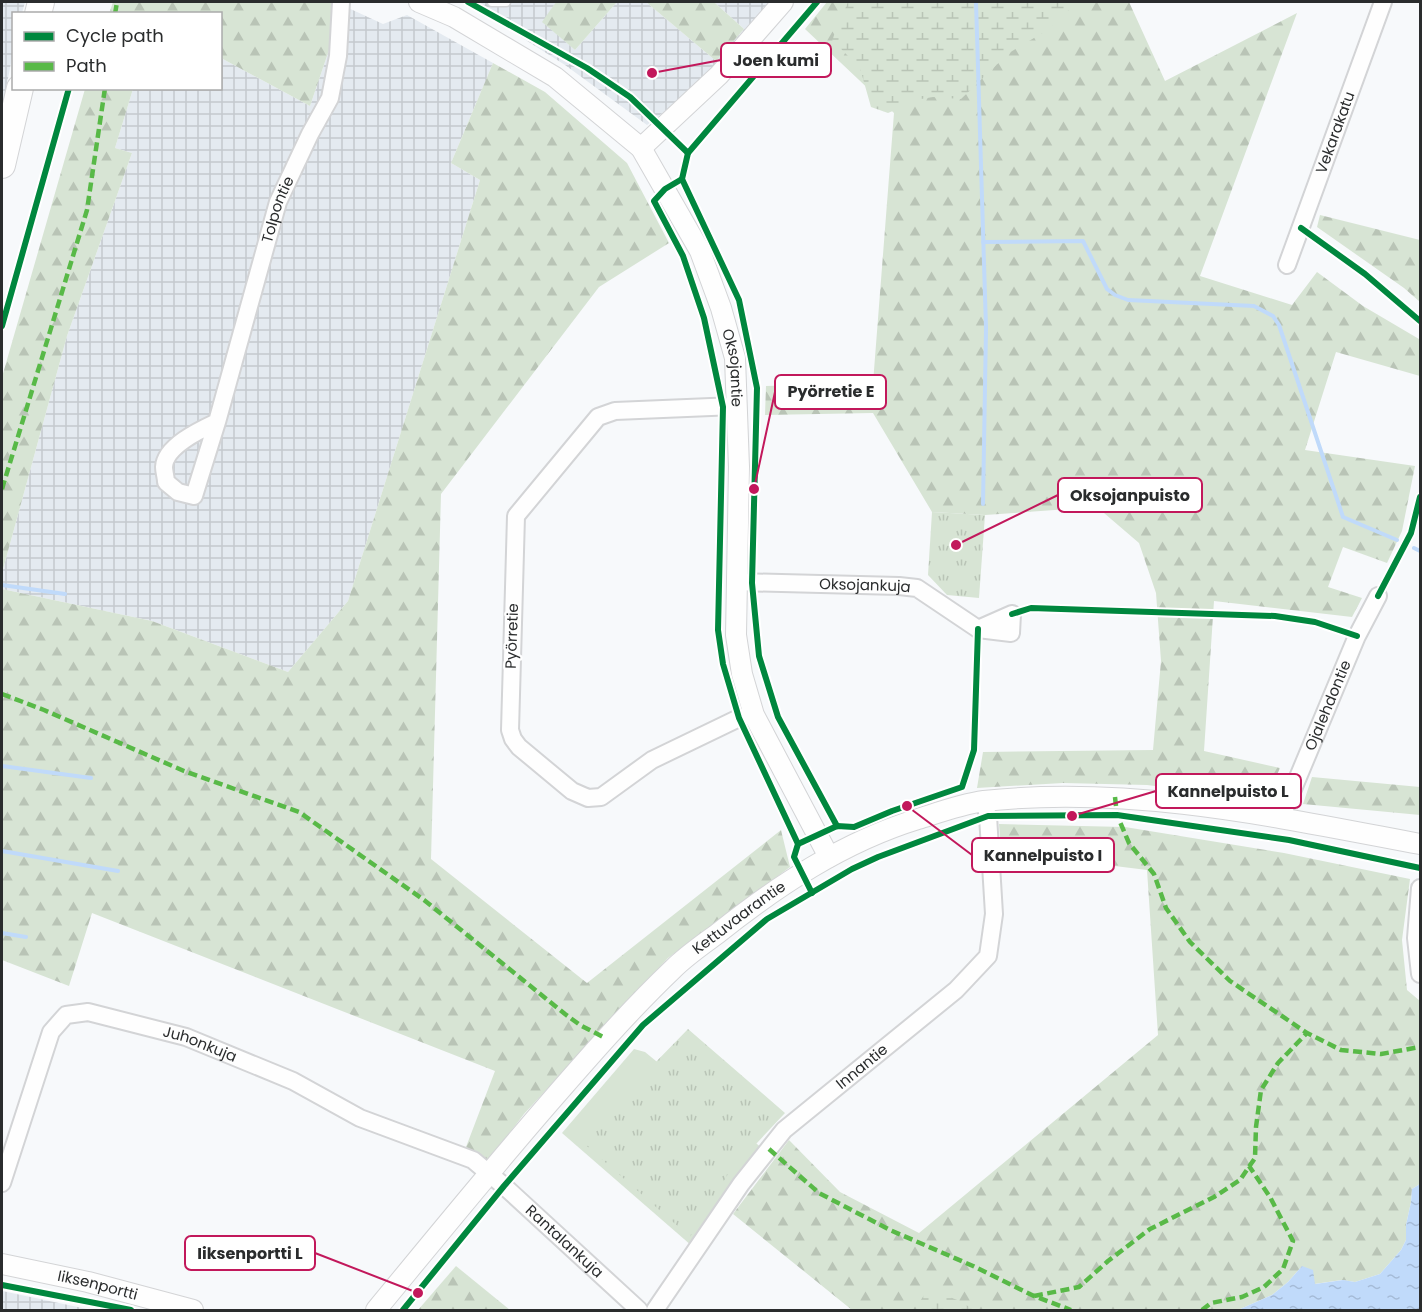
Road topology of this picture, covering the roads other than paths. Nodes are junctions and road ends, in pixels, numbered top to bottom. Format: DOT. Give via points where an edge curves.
graph roads {
  1 [pos="341,2"];
  2 [pos="419,2"];
  3 [pos="492,2"];
  4 [pos="506,2"];
  5 [pos="783,2"];
  6 [pos="1383,2"];
  7 [pos="20,90"];
  8 [pos="641,148"];
  9 [pos="2,165"];
  10 [pos="1287,265"];
  11 [pos="735,406"];
  12 [pos="217,422"];
  13 [pos="737,582"];
  14 [pos="1378,596"];
  15 [pos="978,629"];
  16 [pos="754,715"];
  17 [pos="984,801"];
  18 [pos="1281,818"];
  19 [pos="1420,844"];
  20 [pos="829,857"];
  21 [pos="1420,888"];
  22 [pos="1420,974"];
  23 [pos="489,1173"];
  24 [pos="2,1183"];
  25 [pos="2,1264"];
  26 [pos="169,1307"];
  27 [pos="193,1311"];
  28 [pos="376,1311"];
  29 [pos="639,1311"];
  30 [pos="655,1311"];
  1 -- 12 [label="street, Tolpontie" via="338,56 330,98 278,202"];
  2 -- 8 [label="street, Oksojantie" via="454,17 555,77"];
  3 -- 4 [label="lane"];
  5 -- 8 [label="street" via="720,75"];
  6 -- 10 [label="street, Vekarakatu"];
  7 -- 9 [label="main road"];
  8 -- 11 [label="street, Oksojantie" via="700,251 721,308 735,358"];
  11 -- 13 [label="street, Oksojantie" via="740,467"];
  11 -- 16 [label="street, Pyörretie" via="615,411 598,417 516,516 510,730 519,747 572,791 588,798 601,797 652,760 739,718"];
  13 -- 15 [label="street, Oksojankuja" via="917,588"];
  13 -- 16 [label="street, Oksojantie" via="736,635"];
  14 -- 18 [label="street, Ojalehdontie" via="1357,636"];
  16 -- 20 [label="street, Oksojantie"];
  17 -- 18 [label="street, Kettuvaarantie" via="1115,797"];
  17 -- 20 [label="street, Kettuvaarantie" via="898,825"];
  17 -- 30 [label="street, Innantie" via="994,914 988,956 956,990 784,1130 741,1184"];
  18 -- 19 [label="street, Kettuvaarantie"];
  20 -- 23 [label="street, Kettuvaarantie" via="754,904 675,967 605,1038"];
  21 -- 22 [label="street" via="1416,938"];
  23 -- 24 [label="street, Juhonkuja" via="473,1160 360,1118 293,1081 207,1046 88,1012 66,1015 51,1032"];
  23 -- 28 [label="street, Kettuvaarantie"];
  23 -- 29 [label="street, Rantalankuja"];
  25 -- 26 [label="street, Iiksenportti" via="88,1282"];
  26 -- 27 [label="street, Iiksenportti"];
}
